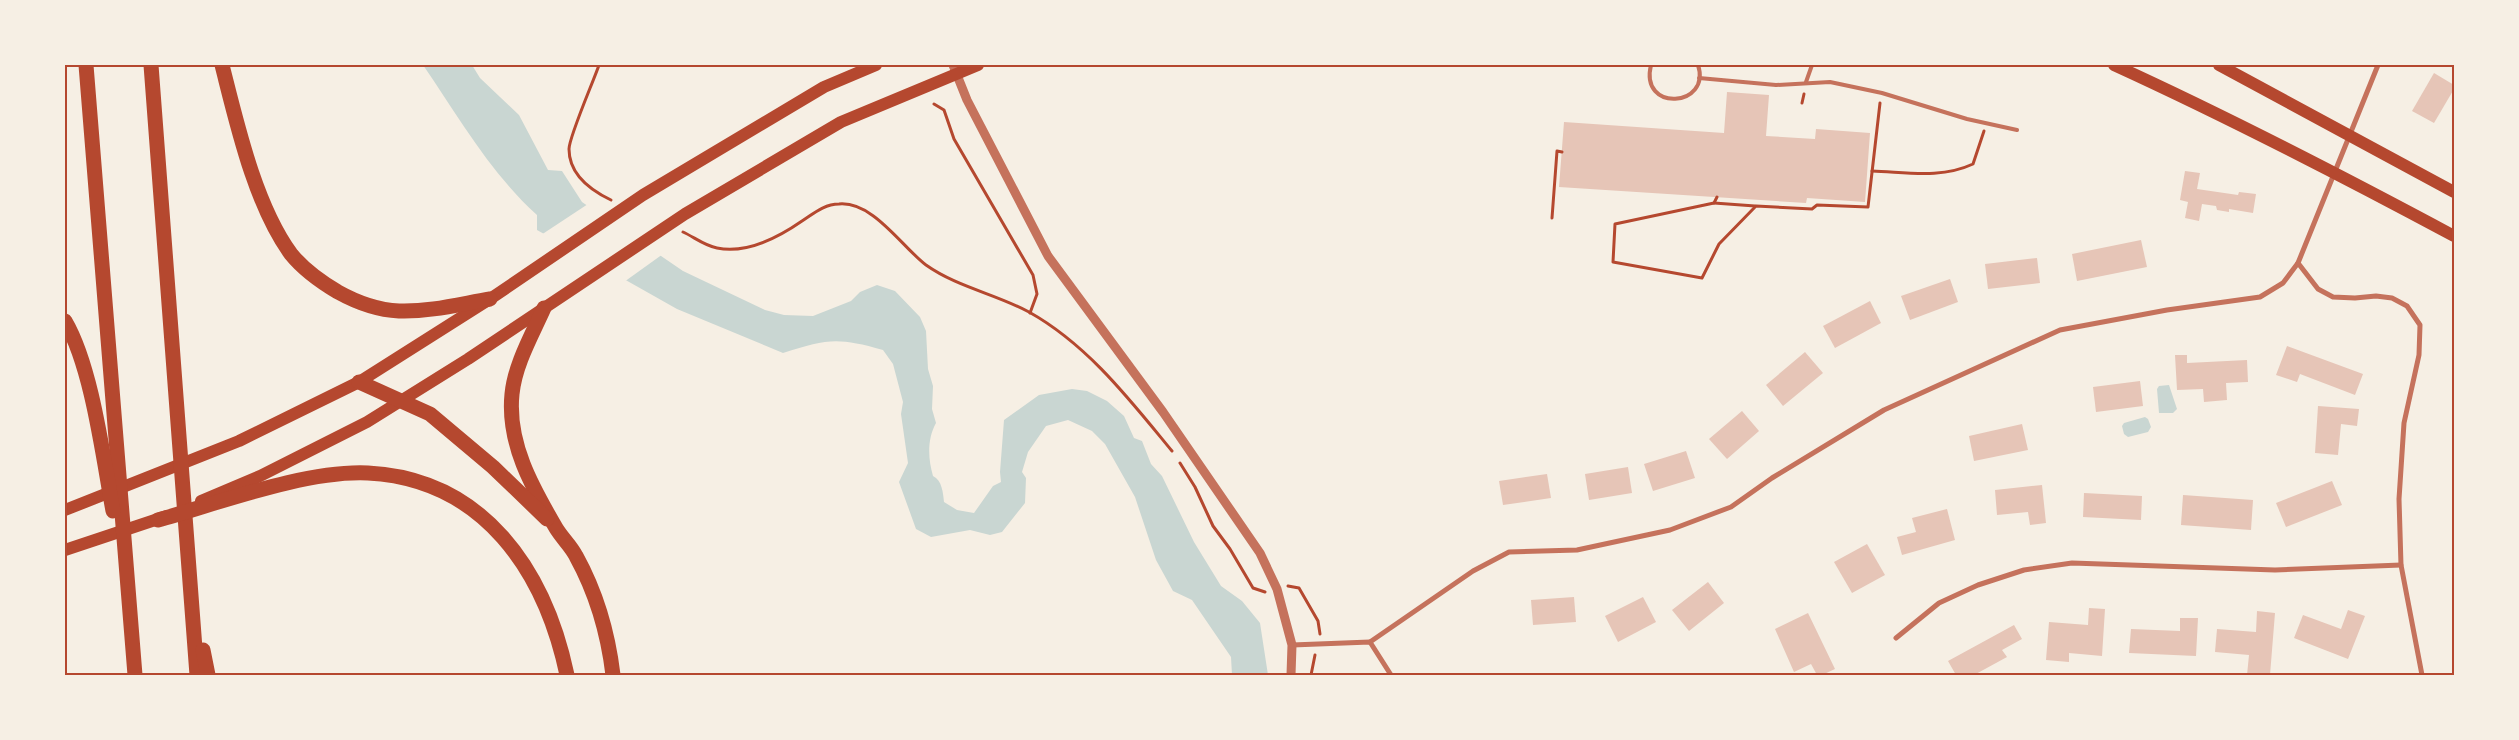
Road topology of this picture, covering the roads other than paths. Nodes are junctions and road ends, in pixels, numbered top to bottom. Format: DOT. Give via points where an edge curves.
graph roads {
  1 [pos="86,65"];
  2 [pos="151,65"];
  3 [pos="222,65"];
  4 [pos="876,65"];
  5 [pos="978,65"];
  6 [pos="1651,65"];
  7 [pos="1698,65"];
  8 [pos="1812,65"];
  9 [pos="2114,65"];
  10 [pos="2219,65"];
  11 [pos="2378,65"];
  12 [pos="955,69"];
  13 [pos="1700,78"];
  14 [pos="1806,82"];
  15 [pos="2017,130"];
  16 [pos="2348,135"];
  17 [pos="2334,171"];
  18 [pos="2454,192"];
  19 [pos="2454,236"];
  20 [pos="2298,263"];
  21 [pos="490,299"];
  22 [pos="544,308"];
  23 [pos="65,321"];
  24 [pos="359,382"];
  25 [pos="404,400"];
  26 [pos="65,510"];
  27 [pos="158,520"];
  28 [pos="557,529"];
  29 [pos="65,550"];
  30 [pos="2401,565"];
  31 [pos="189,580"];
  32 [pos="130,602"];
  33 [pos="1896,638"];
  34 [pos="1370,642"];
  35 [pos="1292,645"];
  36 [pos="135,675"];
  37 [pos="197,675"];
  38 [pos="208,675"];
  39 [pos="567,675"];
  40 [pos="613,675"];
  41 [pos="1291,675"];
  42 [pos="1391,675"];
  43 [pos="2422,675"];
  1 -- 32 [label="highway"];
  2 -- 31 [label="highway"];
  3 -- 21 [label="highway" via="272,224 292,255 316,279 349,298 399,311 434,309"];
  4 -- 21 [label="main road" via="824,86 643,195"];
  5 -- 12 [label="main road"];
  6 -- 13 [label="lane" via="1650,82 1665,98 1687,97"];
  7 -- 13 [label="lane"];
  8 -- 14 [label="lane"];
  9 -- 17 [label="main road"];
  10 -- 16 [label="main road"];
  11 -- 16 [label="street"];
  12 -- 22 [label="main road" via="841,122 685,214"];
  12 -- 35 [label="street" via="967,100 1048,256 1163,412 1260,553 1277,590"];
  13 -- 14 [label="lane" via="1776,85"];
  14 -- 15 [label="lane" via="1830,82 1882,92"];
  16 -- 17 [label="street"];
  16 -- 18 [label="main road"];
  17 -- 19 [label="main road"];
  17 -- 20 [label="street"];
  20 -- 30 [label="street" via="2318,289 2333,297 2392,298 2407,306 2420,325 2419,355 2408,396 2400,457"];
  20 -- 34 [label="street" via="2283,284 2260,297 2060,330 1884,410 1772,478 1731,507 1679,526 1577,550 1509,552 1466,575"];
  21 -- 24 [label="main road"];
  22 -- 25 [label="main road"];
  22 -- 28 [label="highway" via="521,359 512,392 511,415 520,460"];
  23 -- 32 [label="highway" via="83,370 97,425"];
  24 -- 25 [label="highway"];
  24 -- 26 [label="main road" via="239,441"];
  25 -- 27 [label="main road" via="348,433 260,476"];
  25 -- 28 [label="highway" via="435,418"];
  27 -- 29 [label="main road"];
  27 -- 39 [label="highway" via="298,481 333,475 367,473 403,477 434,488 473,508 503,535 528,568 555,629"];
  28 -- 40 [label="highway" via="576,555 598,603 608,638"];
  30 -- 33 [label="street" via="2275,570 2072,563 2024,570 1978,585 1939,604"];
  30 -- 43 [label="street"];
  31 -- 37 [label="highway"];
  31 -- 38 [label="highway"];
  32 -- 36 [label="highway"];
  34 -- 35 [label="street"];
  34 -- 42 [label="street"];
  35 -- 41 [label="street"];
}
